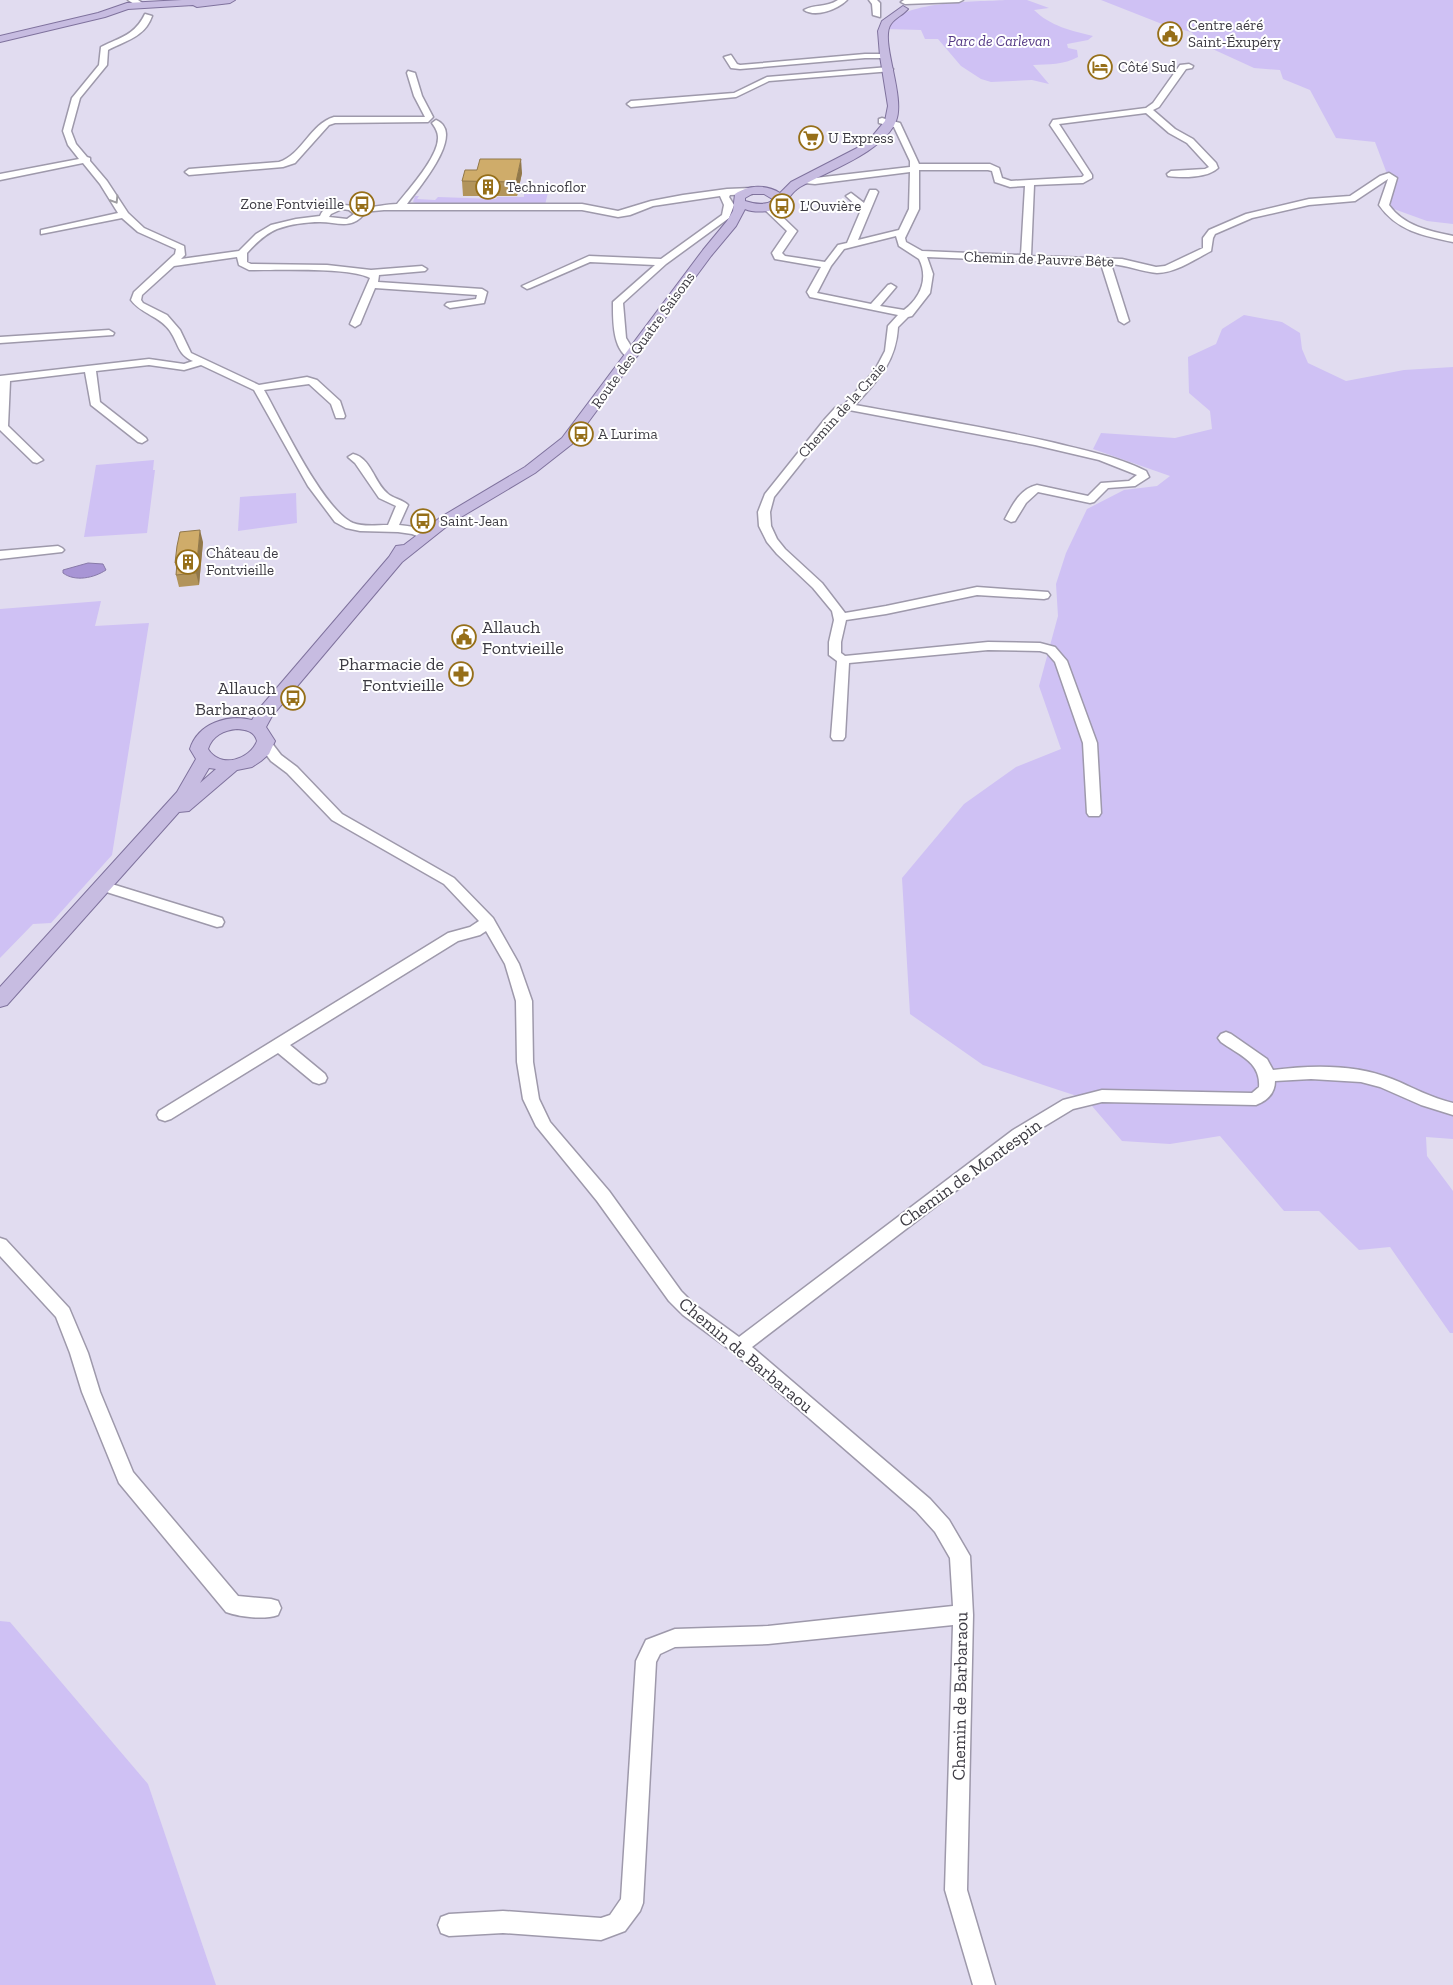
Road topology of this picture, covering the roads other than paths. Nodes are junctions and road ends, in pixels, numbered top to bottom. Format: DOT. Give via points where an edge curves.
graph roads {
  1 [pos="209,0"];
  2 [pos="224,0"];
  3 [pos="844,0"];
  4 [pos="873,0"];
  5 [pos="959,0"];
  6 [pos="136,2"];
  7 [pos="897,4"];
  8 [pos="808,10"];
  9 [pos="134,14"];
  10 [pos="877,15"];
  11 [pos="0,39"];
  12 [pos="728,56"];
  13 [pos="881,56"];
  14 [pos="1189,66"];
  15 [pos="885,69"];
  16 [pos="411,73"];
  17 [pos="631,104"];
  18 [pos="1148,110"];
  19 [pos="430,120"];
  20 [pos="886,124"];
  21 [pos="87,160"];
  22 [pos="914,168"];
  23 [pos="189,172"];
  24 [pos="1170,174"];
  25 [pos="0,177"];
  26 [pos="805,179"];
  27 [pos="1030,183"];
  28 [pos="752,191"];
  29 [pos="766,191"];
  30 [pos="727,192"];
  31 [pos="873,192"];
  32 [pos="851,196"];
  33 [pos="780,199"];
  34 [pos="740,200"];
  35 [pos="400,207"];
  36 [pos="763,208"];
  37 [pos="356,210"];
  38 [pos="866,210"];
  39 [pos="124,215"];
  40 [pos="325,219"];
  41 [pos="732,223"];
  42 [pos="44,232"];
  43 [pos="902,232"];
  44 [pos="1453,238"];
  45 [pos="852,243"];
  46 [pos="242,253"];
  47 [pos="922,254"];
  48 [pos="1026,258"];
  49 [pos="663,262"];
  50 [pos="1105,262"];
  51 [pos="172,263"];
  52 [pos="827,265"];
  53 [pos="422,269"];
  54 [pos="371,273"];
  55 [pos="373,285"];
  56 [pos="526,286"];
  57 [pos="890,287"];
  58 [pos="450,305"];
  59 [pos="872,307"];
  60 [pos="908,314"];
  61 [pos="1124,321"];
  62 [pos="355,324"];
  63 [pos="110,334"];
  64 [pos="0,340"];
  65 [pos="632,356"];
  66 [pos="202,362"];
  67 [pos="90,368"];
  68 [pos="2,378"];
  69 [pos="258,388"];
  70 [pos="848,407"];
  71 [pos="340,416"];
  72 [pos="142,440"];
  73 [pos="353,457"];
  74 [pos="37,460"];
  75 [pos="1011,519"];
  76 [pos="392,528"];
  77 [pos="418,536"];
  78 [pos="58,550"];
  79 [pos="0,554"];
  80 [pos="1044,595"];
  81 [pos="840,618"];
  82 [pos="843,660"];
  83 [pos="280,694"];
  84 [pos="232,724"];
  85 [pos="258,728"];
  86 [pos="838,737"];
  87 [pos="266,745"];
  88 [pos="205,759"];
  89 [pos="280,762"];
  90 [pos="240,763"];
  91 [pos="1094,813"];
  92 [pos="154,830"];
  93 [pos="102,886"];
  94 [pos="216,922"];
  95 [pos="488,922"];
  96 [pos="0,1000"];
  97 [pos="1226,1038"];
  98 [pos="278,1044"];
  99 [pos="1268,1076"];
  100 [pos="319,1078"];
  101 [pos="1453,1109"];
  102 [pos="165,1116"];
  103 [pos="0,1245"];
  104 [pos="739,1347"];
  105 [pos="271,1608"];
  106 [pos="963,1615"];
  107 [pos="449,1925"];
  108 [pos="984,1985"];
  1 -- 9 [label="main road"];
  2 -- 9 [label="main road"];
  3 -- 8 [label="street" via="831,8"];
  4 -- 10 [label="street"];
  5 -- 7 [label="street"];
  6 -- 9 [label="main road"];
  6 -- 9 [label="main road"];
  7 -- 13 [label="main road" via="877,26"];
  9 -- 11 [label="main road" via="65,23"];
  9 -- 21 [label="street" via="138,32 104,48 103,65 76,98 67,131 72,145"];
  12 -- 13 [label="street" via="734,66 740,67"];
  13 -- 15 [label="main road"];
  14 -- 18 [label="street" via="1183,68 1156,105"];
  15 -- 17 [label="street" via="768,79 736,95"];
  15 -- 20 [label="main road"];
  16 -- 19 [label="street" via="416,94"];
  18 -- 24 [label="street" via="1172,131 1190,141 1214,168 1207,172"];
  18 -- 27 [label="street" via="1056,122 1054,125 1088,178"];
  19 -- 23 [label="street" via="334,120 326,123 292,161 280,165"];
  19 -- 35 [label="street" via="441,132 442,141"];
  20 -- 22 [label="street" via="899,130 914,160"];
  20 -- 26 [label="main road" via="863,149"];
  20 -- 29 [label="main road" via="848,152 782,187"];
  21 -- 25 [label="street"];
  21 -- 39 [label="street, one-way"];
  22 -- 26 [label="street" via="815,181"];
  22 -- 27 [label="street" via="990,167 996,170 998,180 1003,183"];
  22 -- 43 [label="street" via="914,209"];
  26 -- 33 [label="main road, Route des Quatre Saisons"];
  27 -- 48 [label="street"];
  28 -- 29 [label="main road"];
  28 -- 30 [label="street"];
  28 -- 34 [label="main road"];
  29 -- 33 [label="main road"];
  30 -- 34 [label="street"];
  30 -- 35 [label="street" via="651,204 618,214 582,206"];
  30 -- 49 [label="street" via="724,197 728,205 726,216"];
  31 -- 38 [label="street"];
  32 -- 38 [label="street"];
  33 -- 36 [label="main road, Route des Quatre Saisons" via="777,204"];
  34 -- 36 [label="main road"];
  34 -- 41 [label="main road, Route des Quatre Saisons" via="739,211"];
  35 -- 37 [label="street"];
  36 -- 41 [label="main road, Route des Quatre Saisons"];
  36 -- 52 [label="street" via="792,231 778,256"];
  37 -- 40 [label="street" via="332,208 324,214"];
  37 -- 40 [label="street" via="358,217 350,221"];
  38 -- 45 [label="street"];
  39 -- 42 [label="street"];
  39 -- 51 [label="street" via="141,230 181,248 180,255"];
  40 -- 46 [label="street" via="272,228 256,238"];
  41 -- 65 [label="main road, Route des Quatre Saisons"];
  43 -- 45 [label="street"];
  43 -- 47 [label="street" via="902,244"];
  44 -- 50 [label="street, Chemin de Pauvre Bête" via="1423,233 1385,208 1393,178 1386,176 1352,199 1309,202 1249,216 1212,232 1208,238 1208,249 1167,269"];
  45 -- 52 [label="street" via="836,251"];
  46 -- 51 [label="street"];
  46 -- 54 [label="street" via="242,263 249,267 328,268"];
  47 -- 48 [label="street, Chemin de Pauvre Bête"];
  47 -- 60 [label="street, Chemin de la Craie" via="928,264 928,290"];
  48 -- 50 [label="street, Chemin de Pauvre Bête"];
  49 -- 56 [label="street" via="589,259"];
  49 -- 65 [label="street" via="618,302 617,320 626,350"];
  50 -- 61 [label="street"];
  51 -- 66 [label="street" via="137,294 136,300 162,317 175,330 187,355"];
  52 -- 59 [label="street" via="813,295"];
  53 -- 54 [label="street"];
  54 -- 55 [label="street" via="375,277"];
  55 -- 58 [label="street" via="482,292 479,302"];
  55 -- 62 [label="street"];
  57 -- 59 [label="street"];
  59 -- 60 [label="street"];
  60 -- 70 [label="street, Chemin de la Craie" via="893,326 891,350 885,364"];
  63 -- 64 [label="street"];
  65 -- 77 [label="main road, Route des Quatre Saisons" via="567,441 530,470"];
  66 -- 67 [label="street" via="184,367 149,362"];
  66 -- 69 [label="street"];
  67 -- 68 [label="street"];
  67 -- 72 [label="street" via="95,403"];
  68 -- 74 [label="street" via="3,427"];
  69 -- 71 [label="street" via="307,380 313,382 336,403"];
  69 -- 76 [label="street" via="301,464 338,519 352,526"];
  70 -- 75 [label="street" via="1037,442 1142,473 1137,482 1105,486 1090,500 1037,488 1031,490 1018,503"];
  70 -- 81 [label="street, Chemin de la Craie" via="839,410 829,421 763,508 765,531 772,542 823,590"];
  73 -- 76 [label="street" via="360,461 383,496 402,505"];
  76 -- 77 [label="street"];
  77 -- 83 [label="main road, Route des Quatre Saisons"];
  78 -- 79 [label="street"];
  80 -- 81 [label="street" via="977,591"];
  81 -- 82 [label="street" via="835,655"];
  82 -- 86 [label="street"];
  82 -- 91 [label="street" via="988,646 1051,650 1061,661 1090,743"];
  83 -- 84 [label="main road, Route des Quatre Saisons"];
  83 -- 85 [label="main road, Route des Quatre Saisons" via="264,714"];
  84 -- 85 [label="main road, Route des Quatre Saisons"];
  84 -- 88 [label="main road, Route des Quatre Saisons" via="216,728 204,736 199,749"];
  85 -- 87 [label="main road" via="266,737"];
  87 -- 89 [label="street, Chemin de Barbaraou"];
  87 -- 90 [label="main road" via="262,751"];
  88 -- 90 [label="main road" via="212,763"];
  88 -- 92 [label="main road" via="184,795"];
  89 -- 90 [label="street"];
  89 -- 95 [label="street, Chemin de Barbaraou" via="292,770 337,817 444,878"];
  90 -- 92 [label="main road"];
  92 -- 93 [label="main road"];
  93 -- 94 [label="street"];
  93 -- 96 [label="main road"];
  95 -- 98 [label="street" via="475,931 453,936"];
  95 -- 104 [label="street, Chemin de Barbaraou" via="512,964 524,1001 525,1062 531,1099 544,1126 603,1196 675,1296"];
  97 -- 99 [label="street" via="1262,1063"];
  98 -- 100 [label="street"];
  98 -- 102 [label="street"];
  99 -- 101 [label="street" via="1289,1072 1360,1076 1385,1082 1397,1090"];
  99 -- 104 [label="street, Chemin de Montespin" via="1267,1089 1256,1099 1102,1096 1070,1104 1019,1134"];
  103 -- 105 [label="street" via="63,1313 126,1477 233,1605"];
  104 -- 106 [label="street, Chemin de Barbaraou" via="942,1526 960,1556"];
  106 -- 107 [label="street" via="768,1635 675,1638 654,1647 646,1661 632,1904 625,1915 617,1923 601,1929 503,1922"];
  106 -- 108 [label="street, Chemin de Barbaraou" via="956,1890"];
}
